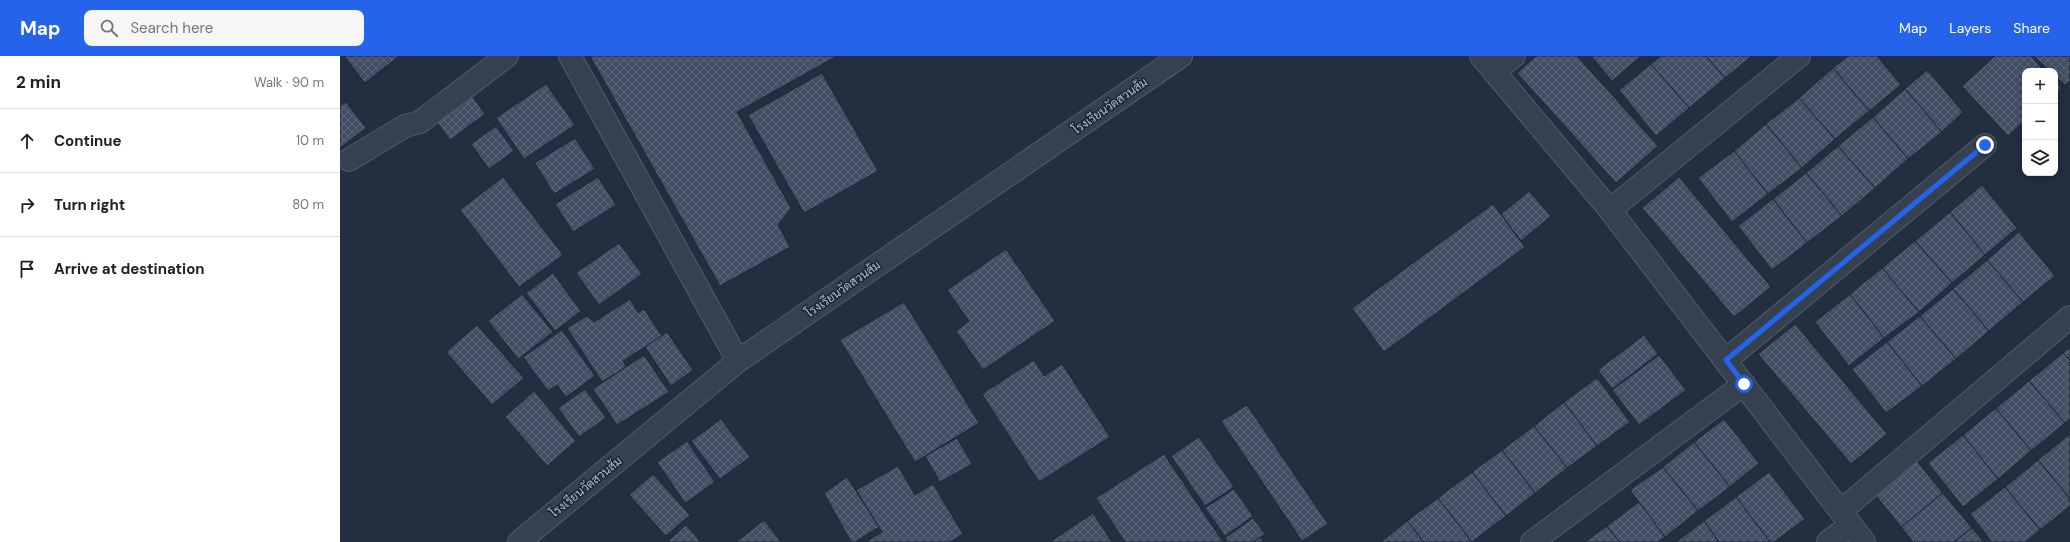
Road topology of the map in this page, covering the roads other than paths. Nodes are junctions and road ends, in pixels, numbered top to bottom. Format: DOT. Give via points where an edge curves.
graph roads {
  1 [pos="507,56"];
  2 [pos="570,56"];
  3 [pos="1181,56"];
  4 [pos="1514,56"];
  5 [pos="1799,56"];
  6 [pos="1488,64"];
  7 [pos="1985,145"];
  8 [pos="349,160"];
  9 [pos="1610,210"];
  10 [pos="2070,317"];
  11 [pos="1726,360"];
  12 [pos="738,361"];
  13 [pos="1744,384"];
  14 [pos="1846,518"];
  15 [pos="519,542"];
  16 [pos="1532,542"];
  17 [pos="1828,542"];
  18 [pos="1864,542"];
  1 -- 8 [label="street" via="420,122 405,126"];
  2 -- 12 [label="street"];
  3 -- 12 [label="street, โรงเรียนวัดสวนส้ม"];
  4 -- 6 [label="street"];
  5 -- 9 [label="street"];
  6 -- 9 [label="street"];
  7 -- 11 [label="street"];
  9 -- 11 [label="street"];
  10 -- 14 [label="street"];
  11 -- 13 [label="street"];
  12 -- 15 [label="street, โรงเรียนวัดสวนส้ม"];
  13 -- 14 [label="street"];
  13 -- 16 [label="street"];
  14 -- 17 [label="street"];
  14 -- 18 [label="street"];
}
